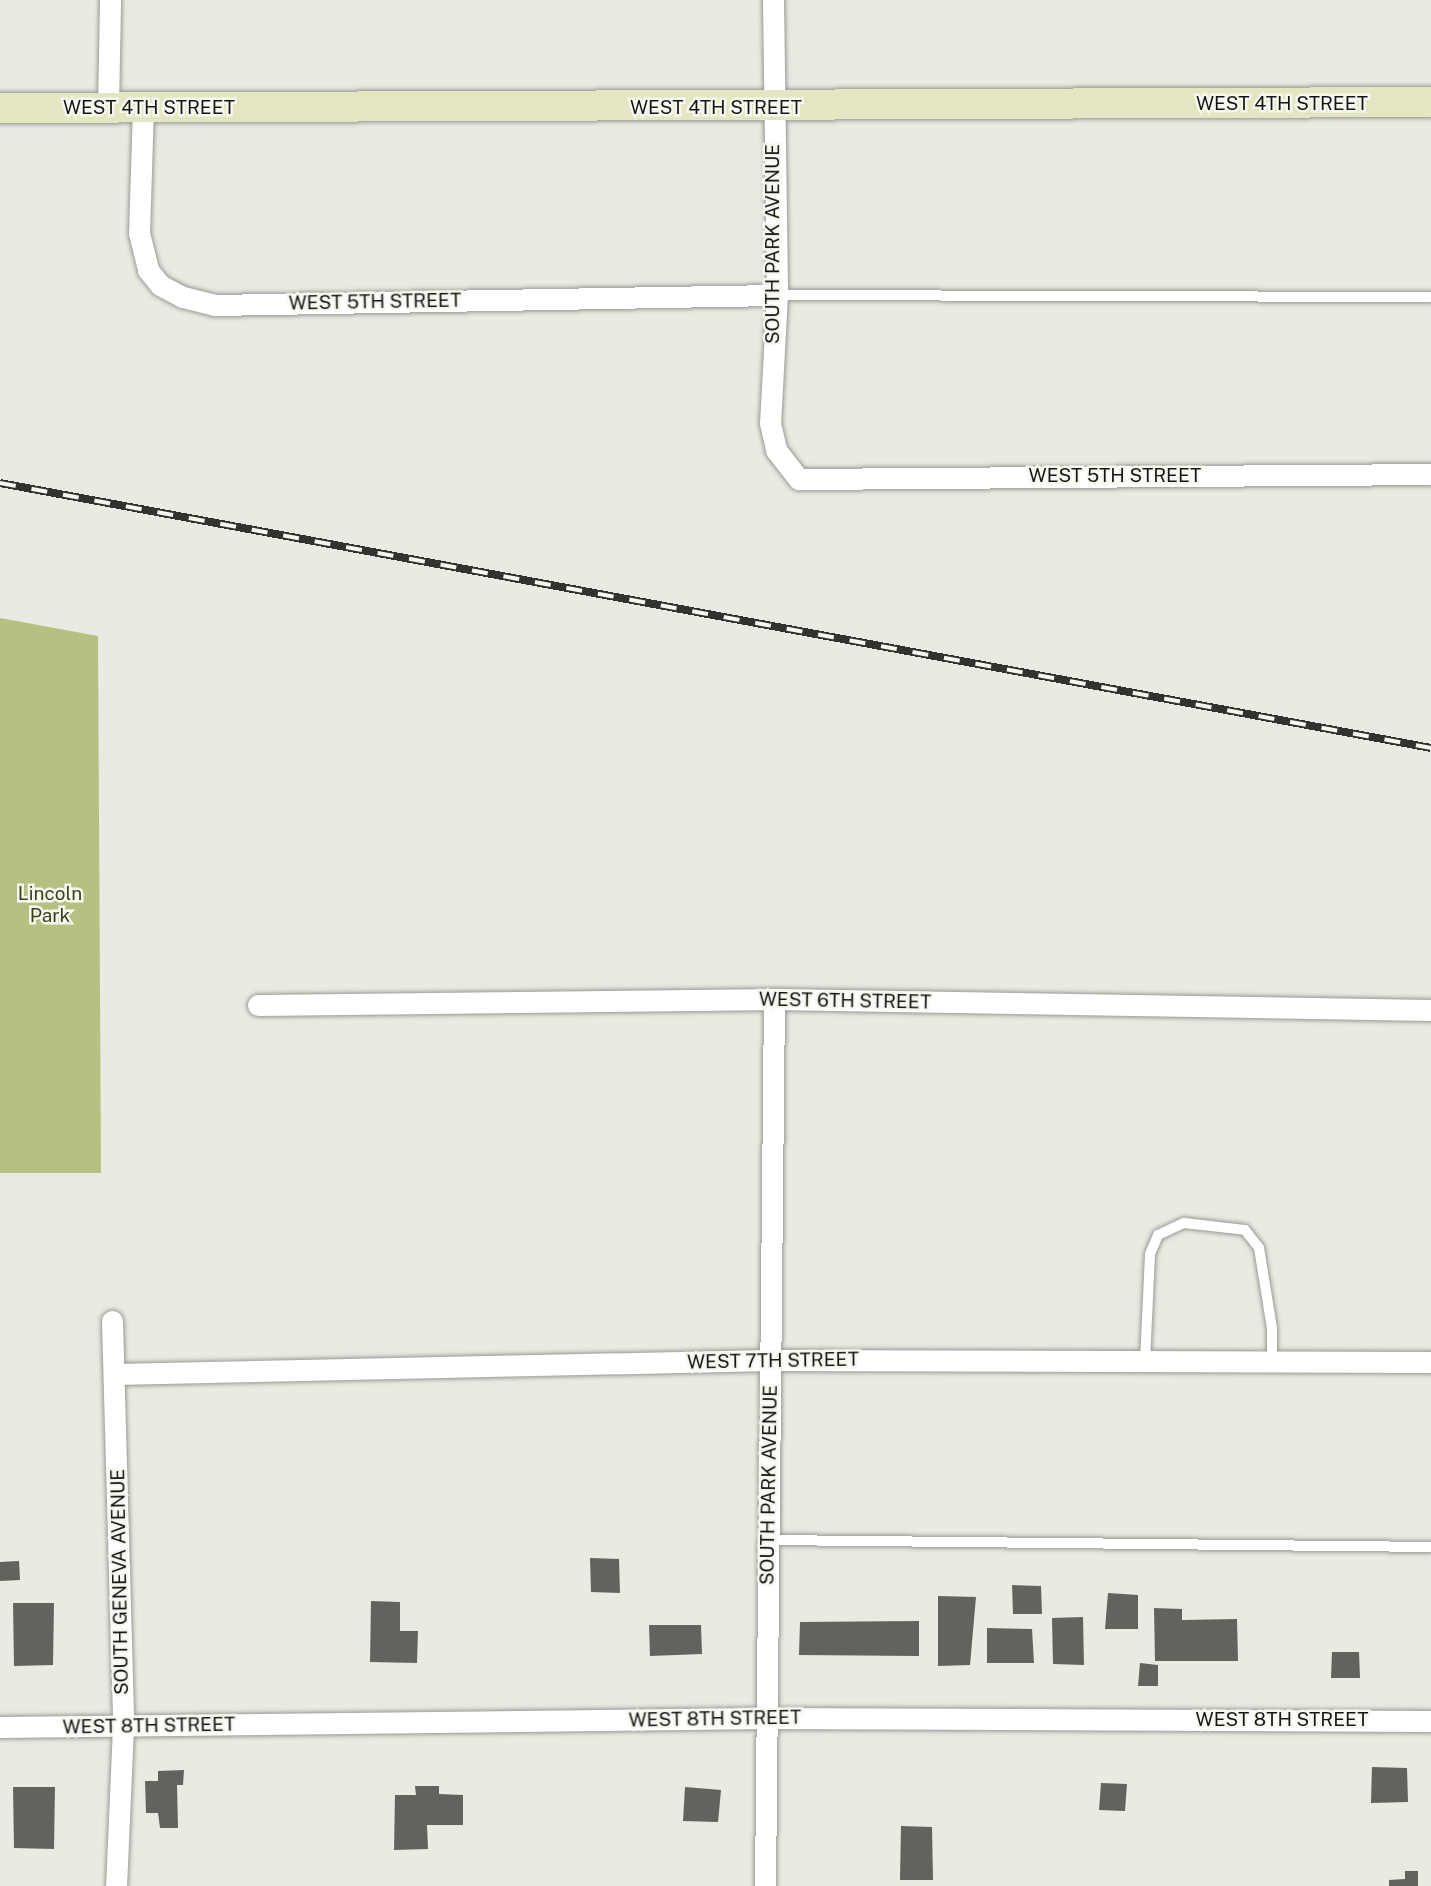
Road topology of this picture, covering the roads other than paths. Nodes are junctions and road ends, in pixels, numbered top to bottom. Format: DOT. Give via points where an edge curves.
graph roads {
  1 [pos="110,0"];
  2 [pos="773,0"];
  3 [pos="1431,102"];
  4 [pos="108,107"];
  5 [pos="143,107"];
  6 [pos="0,108"];
  7 [pos="773,108"];
  8 [pos="777,295"];
  9 [pos="1431,297"];
  10 [pos="1431,474"];
  11 [pos="799,479"];
  12 [pos="774,999"];
  13 [pos="258,1005"];
  14 [pos="1431,1010"];
  15 [pos="113,1321"];
  16 [pos="770,1360"];
  17 [pos="1145,1361"];
  18 [pos="1272,1361"];
  19 [pos="1431,1362"];
  20 [pos="115,1374"];
  21 [pos="768,1540"];
  22 [pos="1431,1547"];
  23 [pos="766,1718"];
  24 [pos="1431,1721"];
  25 [pos="0,1727"];
  26 [pos="123,1727"];
  27 [pos="116,1886"];
  28 [pos="765,1886"];
  1 -- 4 [label="street"];
  2 -- 7 [label="street, SOUTH PARK AVENUE"];
  3 -- 7 [label="main road, WEST 4TH STREET"];
  4 -- 5 [label="main road, WEST 4TH STREET"];
  4 -- 6 [label="main road, WEST 4TH STREET"];
  5 -- 7 [label="main road, WEST 4TH STREET"];
  5 -- 8 [label="street, WEST 5TH STREET" via="139,233 148,270 160,285 183,297 214,305"];
  7 -- 8 [label="street, SOUTH PARK AVENUE"];
  8 -- 9 [label="lane"];
  8 -- 11 [label="street, SOUTH PARK AVENUE" via="770,423 776,450"];
  10 -- 11 [label="street, WEST 5TH STREET"];
  12 -- 13 [label="street, WEST 6TH STREET"];
  12 -- 14 [label="street, WEST 6TH STREET"];
  12 -- 16 [label="street, SOUTH PARK AVENUE"];
  15 -- 20 [label="street, SOUTH GENEVA AVENUE"];
  16 -- 17 [label="street, WEST 7TH STREET"];
  16 -- 20 [label="street, WEST 7TH STREET"];
  16 -- 21 [label="street, SOUTH PARK AVENUE"];
  17 -- 18 [label="street, WEST 7TH STREET"];
  17 -- 18 [label="lane" via="1150,1254 1158,1236 1184,1223 1245,1230 1259,1248 1272,1328"];
  18 -- 19 [label="street, WEST 7TH STREET"];
  20 -- 26 [label="street, SOUTH GENEVA AVENUE"];
  21 -- 22 [label="lane"];
  21 -- 23 [label="street, SOUTH PARK AVENUE"];
  23 -- 24 [label="street, WEST 8TH STREET"];
  23 -- 26 [label="street, WEST 8TH STREET"];
  23 -- 28 [label="street, SOUTH PARK AVENUE"];
  25 -- 26 [label="street, WEST 8TH STREET"];
  26 -- 27 [label="street, SOUTH GENEVA AVENUE"];
}
